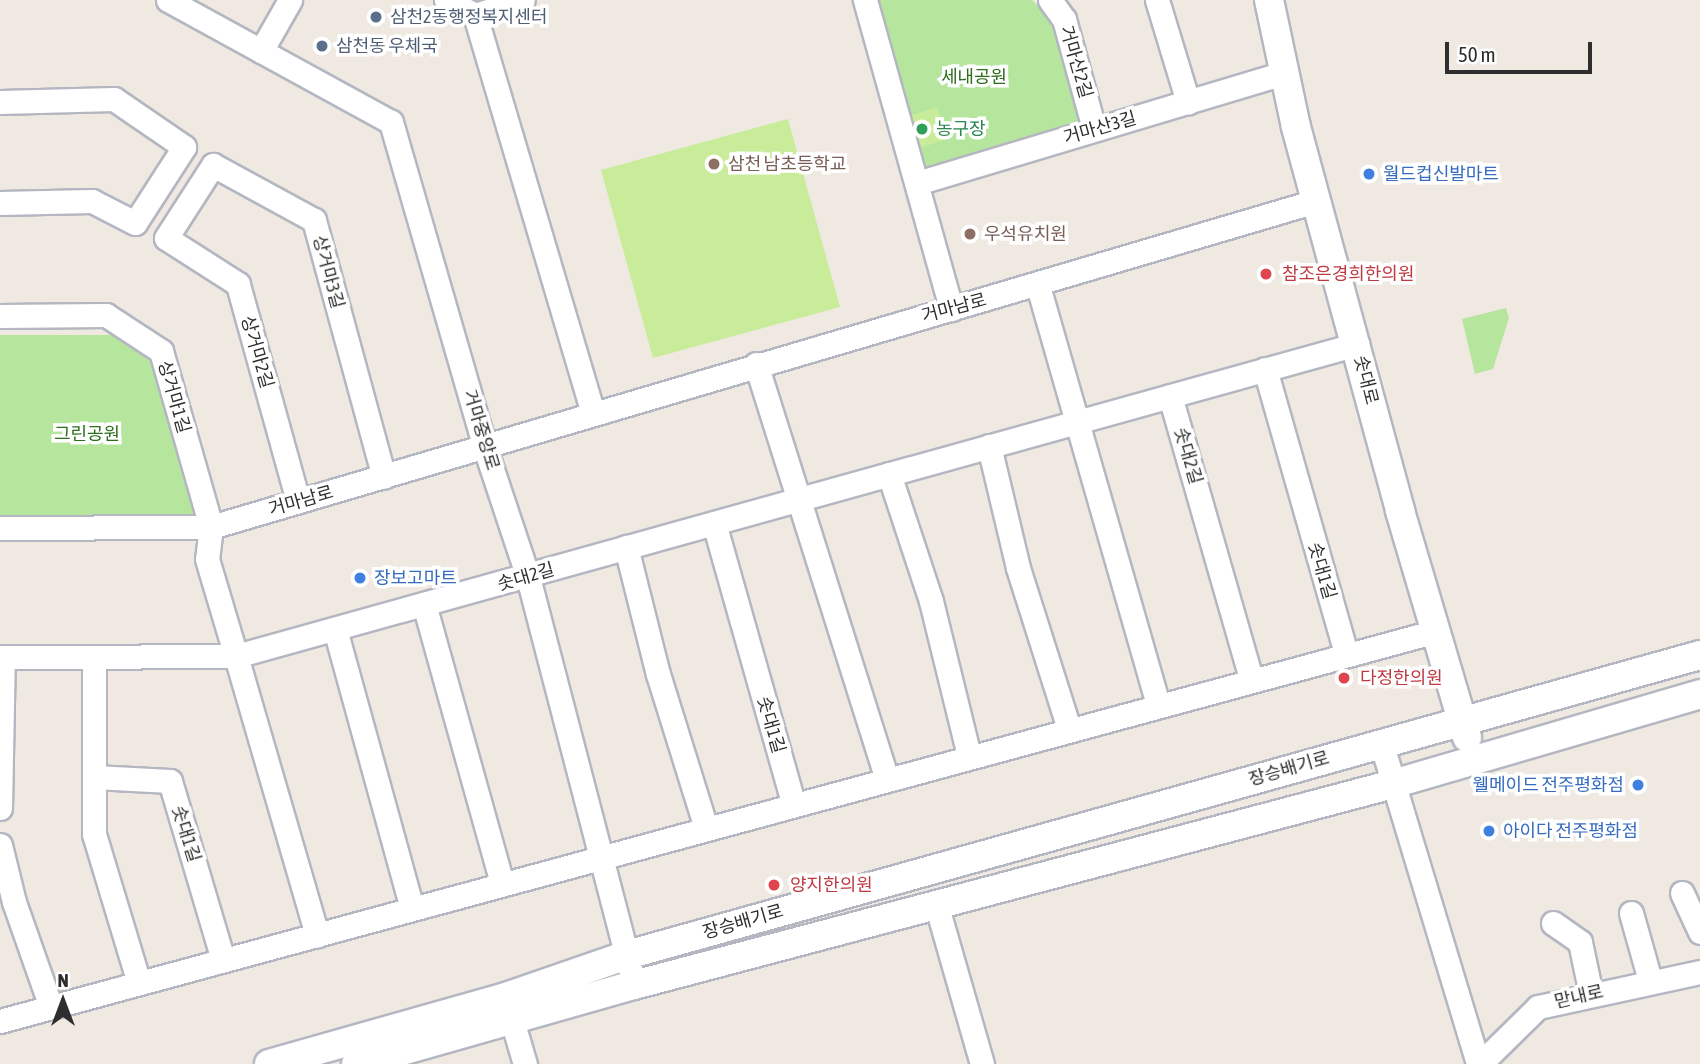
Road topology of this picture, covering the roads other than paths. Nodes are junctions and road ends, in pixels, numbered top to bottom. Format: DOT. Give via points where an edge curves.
graph roads {
  1 [pos="168,0"];
  2 [pos="289,0"];
  3 [pos="446,0"];
  4 [pos="523,0"];
  5 [pos="865,0"];
  6 [pos="1050,0"];
  7 [pos="1157,0"];
  8 [pos="1269,0"];
  9 [pos="475,15"];
  10 [pos="261,51"];
  11 [pos="1283,73"];
  12 [pos="0,102"];
  13 [pos="1188,102"];
  14 [pos="1094,129"];
  15 [pos="917,183"];
  16 [pos="1316,201"];
  17 [pos="0,203"];
  18 [pos="166,238"];
  19 [pos="1038,286"];
  20 [pos="951,309"];
  21 [pos="0,316"];
  22 [pos="1357,344"];
  23 [pos="756,364"];
  24 [pos="1265,369"];
  25 [pos="1170,396"];
  26 [pos="592,411"];
  27 [pos="1078,421"];
  28 [pos="989,446"];
  29 [pos="485,448"];
  30 [pos="889,474"];
  31 [pos="384,477"];
  32 [pos="799,499"];
  33 [pos="298,501"];
  34 [pos="714,523"];
  35 [pos="211,527"];
  36 [pos="0,528"];
  37 [pos="626,547"];
  38 [pos="528,577"];
  39 [pos="424,604"];
  40 [pos="335,629"];
  41 [pos="1436,631"];
  42 [pos="1346,653"];
  43 [pos="1700,655"];
  44 [pos="236,656"];
  45 [pos="1,657"];
  46 [pos="94,657"];
  47 [pos="1251,679"];
  48 [pos="1700,694"];
  49 [pos="1158,705"];
  50 [pos="1464,719"];
  51 [pos="1069,729"];
  52 [pos="1381,742"];
  53 [pos="969,756"];
  54 [pos="1470,759"];
  55 [pos="94,777"];
  56 [pos="887,779"];
  57 [pos="1394,784"];
  58 [pos="794,805"];
  59 [pos="0,808"];
  60 [pos="706,828"];
  61 [pos="0,845"];
  62 [pos="602,856"];
  63 [pos="502,884"];
  64 [pos="1682,893"];
  65 [pos="937,907"];
  66 [pos="412,909"];
  67 [pos="1631,913"];
  68 [pos="1553,923"];
  69 [pos="1700,932"];
  70 [pos="317,935"];
  71 [pos="626,955"];
  72 [pos="223,960"];
  73 [pos="1700,972"];
  74 [pos="1650,980"];
  75 [pos="139,983"];
  76 [pos="634,985"];
  77 [pos="1591,994"];
  78 [pos="51,1007"];
  79 [pos="509,1009"];
  80 [pos="0,1021"];
  81 [pos="269,1064"];
  82 [pos="356,1064"];
  83 [pos="525,1064"];
  84 [pos="982,1064"];
  85 [pos="1479,1064"];
  1 -- 10 [label="street, 거마중앙로"];
  2 -- 10 [label="street"];
  3 -- 9 [label="street"];
  4 -- 9 [label="street"];
  5 -- 15 [label="street"];
  6 -- 14 [label="street, 거마산2길" via="1064,19"];
  7 -- 13 [label="street"];
  8 -- 11 [label="street, 솟대로"];
  9 -- 26 [label="street"];
  10 -- 29 [label="street, 거마중앙로" via="391,122"];
  11 -- 13 [label="street, 거마산3길"];
  11 -- 16 [label="street, 솟대로"];
  12 -- 17 [label="street" via="114,99 184,147 135,223 92,201"];
  13 -- 14 [label="street, 거마산3길"];
  14 -- 15 [label="street, 거마산3길"];
  15 -- 20 [label="street"];
  16 -- 19 [label="street, 거마남로"];
  16 -- 22 [label="street, 솟대로"];
  18 -- 31 [label="street, 상거마3길" via="213,165 314,220"];
  18 -- 33 [label="street, 상거마2길" via="238,284"];
  19 -- 20 [label="street, 거마남로"];
  19 -- 27 [label="street"];
  20 -- 23 [label="street, 거마남로"];
  21 -- 35 [label="street, 상거마1길" via="106,315 160,351"];
  22 -- 24 [label="street, 솟대2길"];
  22 -- 41 [label="street, 솟대로"];
  23 -- 26 [label="street, 거마남로"];
  23 -- 32 [label="street"];
  24 -- 25 [label="street, 솟대2길"];
  24 -- 42 [label="street, 솟대1길"];
  25 -- 27 [label="street, 솟대2길"];
  25 -- 47 [label="street, 솟대2길"];
  26 -- 29 [label="street, 거마남로"];
  27 -- 28 [label="street, 솟대2길"];
  27 -- 49 [label="street"];
  28 -- 30 [label="street, 솟대2길"];
  28 -- 51 [label="street" via="1018,568"];
  29 -- 31 [label="street, 거마남로"];
  29 -- 38 [label="street, 거마중앙로"];
  30 -- 32 [label="street, 솟대2길"];
  30 -- 53 [label="street" via="932,601"];
  31 -- 33 [label="street, 거마남로"];
  32 -- 34 [label="street, 솟대2길"];
  32 -- 56 [label="street"];
  33 -- 35 [label="street, 거마남로"];
  34 -- 37 [label="street, 솟대2길"];
  34 -- 58 [label="street, 솟대1길"];
  35 -- 36 [label="street, 거마남로"];
  35 -- 44 [label="street" via="207,559"];
  37 -- 38 [label="street, 솟대2길"];
  37 -- 60 [label="street" via="658,674"];
  38 -- 39 [label="street, 솟대2길"];
  38 -- 62 [label="street, 거마중앙로"];
  39 -- 40 [label="street, 솟대2길"];
  39 -- 63 [label="street"];
  40 -- 44 [label="street, 솟대2길"];
  40 -- 66 [label="street"];
  41 -- 42 [label="street"];
  41 -- 50 [label="street, 솟대로"];
  42 -- 47 [label="street"];
  43 -- 50 [label="street, 장승배기로"];
  44 -- 46 [label="street, 솟대2길"];
  44 -- 70 [label="street"];
  45 -- 46 [label="street, 솟대2길"];
  45 -- 59 [label="street, 솟대2길"];
  46 -- 55 [label="street"];
  47 -- 49 [label="street"];
  48 -- 54 [label="street, 장승배기로"];
  49 -- 51 [label="street"];
  50 -- 52 [label="street, 장승배기로"];
  50 -- 54 [label="street, 솟대로"];
  51 -- 53 [label="street"];
  52 -- 57 [label="street"];
  52 -- 71 [label="street, 장승배기로"];
  53 -- 56 [label="street"];
  54 -- 57 [label="street, 장승배기로"];
  55 -- 72 [label="street, 솟대1길" via="170,781"];
  55 -- 75 [label="street" via="97,845"];
  56 -- 58 [label="street"];
  57 -- 65 [label="street, 장승배기로"];
  57 -- 85 [label="street"];
  58 -- 60 [label="street"];
  60 -- 62 [label="street"];
  61 -- 78 [label="street" via="14,902"];
  62 -- 63 [label="street"];
  62 -- 71 [label="street, 거마중앙로"];
  63 -- 66 [label="street"];
  64 -- 69 [label="street"];
  65 -- 76 [label="street, 장승배기로"];
  65 -- 84 [label="street"];
  66 -- 70 [label="street"];
  67 -- 74 [label="street"];
  68 -- 77 [label="street" via="1580,942"];
  70 -- 72 [label="street"];
  71 -- 76 [label="street, 거마중앙로"];
  71 -- 79 [label="street, 장승배기로"];
  72 -- 75 [label="street"];
  73 -- 74 [label="street, 맏내로"];
  74 -- 77 [label="street, 맏내로"];
  75 -- 78 [label="street"];
  76 -- 79 [label="street, 장승배기로"];
  77 -- 85 [label="street, 맏내로" via="1538,1007"];
  78 -- 80 [label="street"];
  79 -- 81 [label="street, 장승배기로"];
  79 -- 82 [label="street, 장승배기로"];
  79 -- 83 [label="street"];
}
